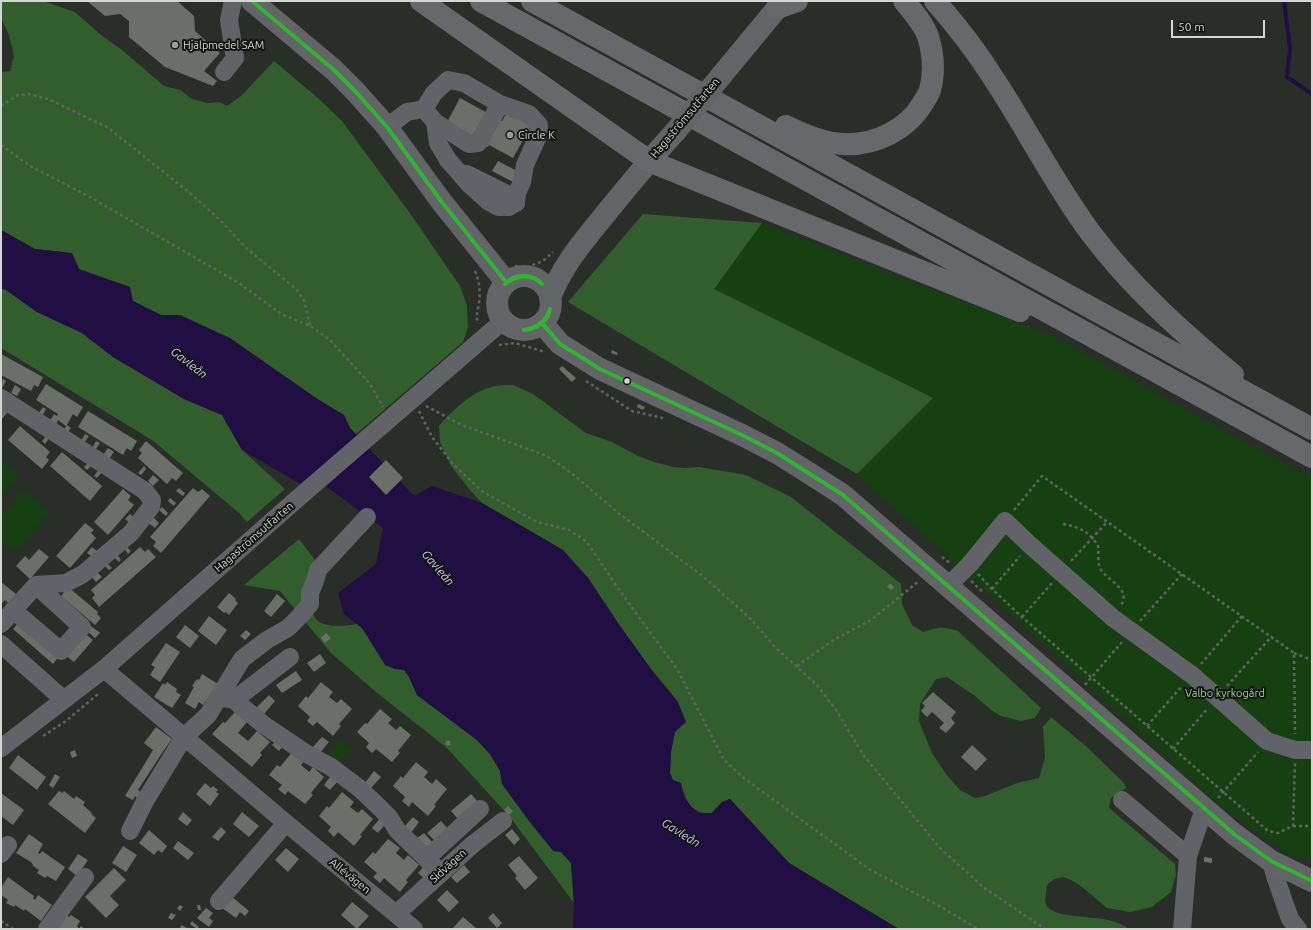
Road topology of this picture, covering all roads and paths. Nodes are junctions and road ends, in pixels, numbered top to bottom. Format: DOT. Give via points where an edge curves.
graph roads {
  1 [pos="233,1"];
  2 [pos="252,1"];
  3 [pos="421,1"];
  4 [pos="481,1"];
  5 [pos="532,1"];
  6 [pos="797,1"];
  7 [pos="904,1"];
  8 [pos="935,1"];
  9 [pos="780,5"];
  10 [pos="224,72"];
  11 [pos="669,75"];
  12 [pos="500,104"];
  13 [pos="1,106"];
  14 [pos="429,116"];
  15 [pos="387,127"];
  16 [pos="1,145"];
  17 [pos="649,161"];
  18 [pos="588,235"];
  19 [pos="472,265"];
  20 [pos="528,276"];
  21 [pos="506,282"];
  22 [pos="550,298"];
  23 [pos="542,324"];
  24 [pos="310,326"];
  25 [pos="492,326"];
  26 [pos="1115,350"];
  27 [pos="548,353"];
  28 [pos="581,377"];
  29 [pos="1,398"];
  30 [pos="1268,404"];
  31 [pos="423,405"];
  32 [pos="383,408"];
  33 [pos="418,409"];
  34 [pos="665,419"];
  35 [pos="1312,429"];
  36 [pos="1312,458"];
  37 [pos="367,517"];
  38 [pos="1107,522"];
  39 [pos="1062,524"];
  40 [pos="1092,538"];
  41 [pos="1030,545"];
  42 [pos="1061,573"];
  43 [pos="1182,574"];
  44 [pos="914,576"];
  45 [pos="36,586"];
  46 [pos="948,586"];
  47 [pos="992,589"];
  48 [pos="13,610"];
  49 [pos="1242,616"];
  50 [pos="1022,617"];
  51 [pos="1113,618"];
  52 [pos="1,624"];
  53 [pos="1131,632"];
  54 [pos="1272,636"];
  55 [pos="1,644"];
  56 [pos="1294,652"];
  57 [pos="290,657"];
  58 [pos="1312,660"];
  59 [pos="796,666"];
  60 [pos="104,669"];
  61 [pos="1192,675"];
  62 [pos="1084,686"];
  63 [pos="1217,697"];
  64 [pos="226,699"];
  65 [pos="64,700"];
  66 [pos="1147,726"];
  67 [pos="184,737"];
  68 [pos="1267,741"];
  69 [pos="1,748"];
  70 [pos="1173,749"];
  71 [pos="1312,750"];
  72 [pos="1223,793"];
  73 [pos="1122,800"];
  74 [pos="480,809"];
  75 [pos="1204,809"];
  76 [pos="503,821"];
  77 [pos="286,823"];
  78 [pos="1293,826"];
  79 [pos="1312,826"];
  80 [pos="130,831"];
  81 [pos="1188,856"];
  82 [pos="427,858"];
  83 [pos="1272,860"];
  84 [pos="441,873"];
  85 [pos="85,877"];
  86 [pos="1312,882"];
  87 [pos="219,901"];
  88 [pos="396,914"];
  89 [pos="1,922"];
  90 [pos="12,929"];
  91 [pos="47,929"];
  92 [pos="414,929"];
  93 [pos="978,929"];
  94 [pos="1045,929"];
  95 [pos="1182,929"];
  96 [pos="1298,929"];
  1 -- 10 [label="street" via="229,20 235,58"];
  2 -- 15 [label="main road" via="334,70"];
  3 -- 17 [label="highway"];
  4 -- 26 [label="highway"];
  5 -- 11 [label="highway"];
  6 -- 9 [label="highway"];
  7 -- 11 [label="highway" via="928,35 934,72 930,91 910,120 880,139 862,143 826,142 802,134"];
  8 -- 30 [label="highway" via="972,46 1067,198 1110,258 1159,310"];
  9 -- 17 [label="main road, Hagaströmsutfarten, bridge"];
  11 -- 30 [label="highway"];
  12 -- 14 [label="street" via="464,83 448,80 434,93"];
  12 -- 14 [label="street" via="478,143 469,144"];
  12 -- 14 [label="street" via="530,114 539,125 538,136 525,165 516,203 509,207 498,207 489,202 448,160 438,143"];
  13 -- 24 [label="path" via="18,95 29,94 48,99 107,127 190,193 220,219 246,248 296,288 304,300"];
  14 -- 15 [label="street" via="407,112"];
  15 -- 21 [label="main road" via="441,201"];
  16 -- 24 [label="path" via="30,166 90,197 239,283 281,314"];
  17 -- 18 [label="main road, Hagaströmsutfarten"];
  17 -- 26 [label="highway"];
  18 -- 20 [label="main road, Hagaströmsutfarten" via="563,255"];
  18 -- 22 [label="main road, Hagaströmsutfarten" via="555,284"];
  19 -- 25 [label="path" via="480,293 476,318"];
  20 -- 21 [label="main road, Hagaströmsutfarten" via="520,276"];
  20 -- 22 [label="main road" via="543,283"];
  21 -- 25 [label="main road" via="497,297 499,314"];
  22 -- 23 [label="main road, Hagaströmsutfarten" via="551,308"];
  23 -- 25 [label="main road" via="526,330 510,326"];
  23 -- 46 [label="main road" via="560,344 600,370 777,453 843,495"];
  24 -- 32 [label="path" via="328,339 370,384"];
  25 -- 27 [label="path" via="498,345 515,343"];
  25 -- 60 [label="street, Hagaströmsutfarten" via="364,443"];
  26 -- 36 [label="highway"];
  28 -- 34 [label="path" via="632,411"];
  29 -- 45 [label="street" via="145,491 152,500 150,507 131,533 83,574 66,583"];
  30 -- 35 [label="highway"];
  31 -- 59 [label="path" via="462,425 547,456 563,467 617,512 700,574 749,617"];
  33 -- 93 [label="path" via="432,437 453,464 483,492 537,522 569,530 587,542 677,668 724,760 745,779 872,871"];
  37 -- 64 [label="street" via="318,570 310,593 310,604 300,616 288,628 242,659 227,674"];
  38 -- 40 [label="path"];
  39 -- 40 [label="path" via="1079,527"];
  40 -- 42 [label="path"];
  40 -- 51 [label="path" via="1098,546 1102,572 1119,587 1123,597"];
  41 -- 42 [label="street"];
  41 -- 46 [label="street" via="1005,521 970,564"];
  41 -- 47 [label="path"];
  42 -- 50 [label="path"];
  42 -- 51 [label="street"];
  43 -- 53 [label="path"];
  44 -- 59 [label="path" via="920,581 871,620 832,640"];
  45 -- 48 [label="street"];
  45 -- 48 [label="street" via="82,627 61,651"];
  46 -- 75 [label="main road"];
  48 -- 52 [label="street"];
  49 -- 61 [label="path"];
  51 -- 53 [label="street"];
  53 -- 61 [label="street"];
  53 -- 62 [label="path"];
  54 -- 63 [label="path"];
  55 -- 65 [label="street"];
  56 -- 58 [label="path"];
  57 -- 64 [label="street"];
  59 -- 94 [label="path" via="817,685 836,710 864,756 940,848 983,887"];
  60 -- 65 [label="street, Hagaströmsutfarten"];
  60 -- 67 [label="street, Allévägen"];
  61 -- 63 [label="street"];
  61 -- 66 [label="path"];
  63 -- 68 [label="street"];
  63 -- 70 [label="path"];
  64 -- 67 [label="street"];
  64 -- 82 [label="street" via="344,776 377,805 397,830"];
  65 -- 69 [label="street, Hagaströmsutfarten"];
  67 -- 77 [label="street, Allévägen"];
  67 -- 80 [label="street"];
  68 -- 71 [label="street" via="1295,750"];
  68 -- 72 [label="path"];
  73 -- 81 [label="street"];
  74 -- 82 [label="street"];
  75 -- 81 [label="street"];
  75 -- 83 [label="main road"];
  76 -- 84 [label="street, Sidvägen"];
  77 -- 87 [label="street"];
  77 -- 88 [label="street, Allévägen"];
  78 -- 79 [label="path"];
  81 -- 95 [label="street"];
  82 -- 84 [label="street"];
  83 -- 86 [label="main road"];
  83 -- 96 [label="street" via="1290,919"];
  84 -- 88 [label="street, Sidvägen"];
  85 -- 91 [label="street"];
  88 -- 92 [label="street, Allévägen"];
  89 -- 90 [label="path"];
}
